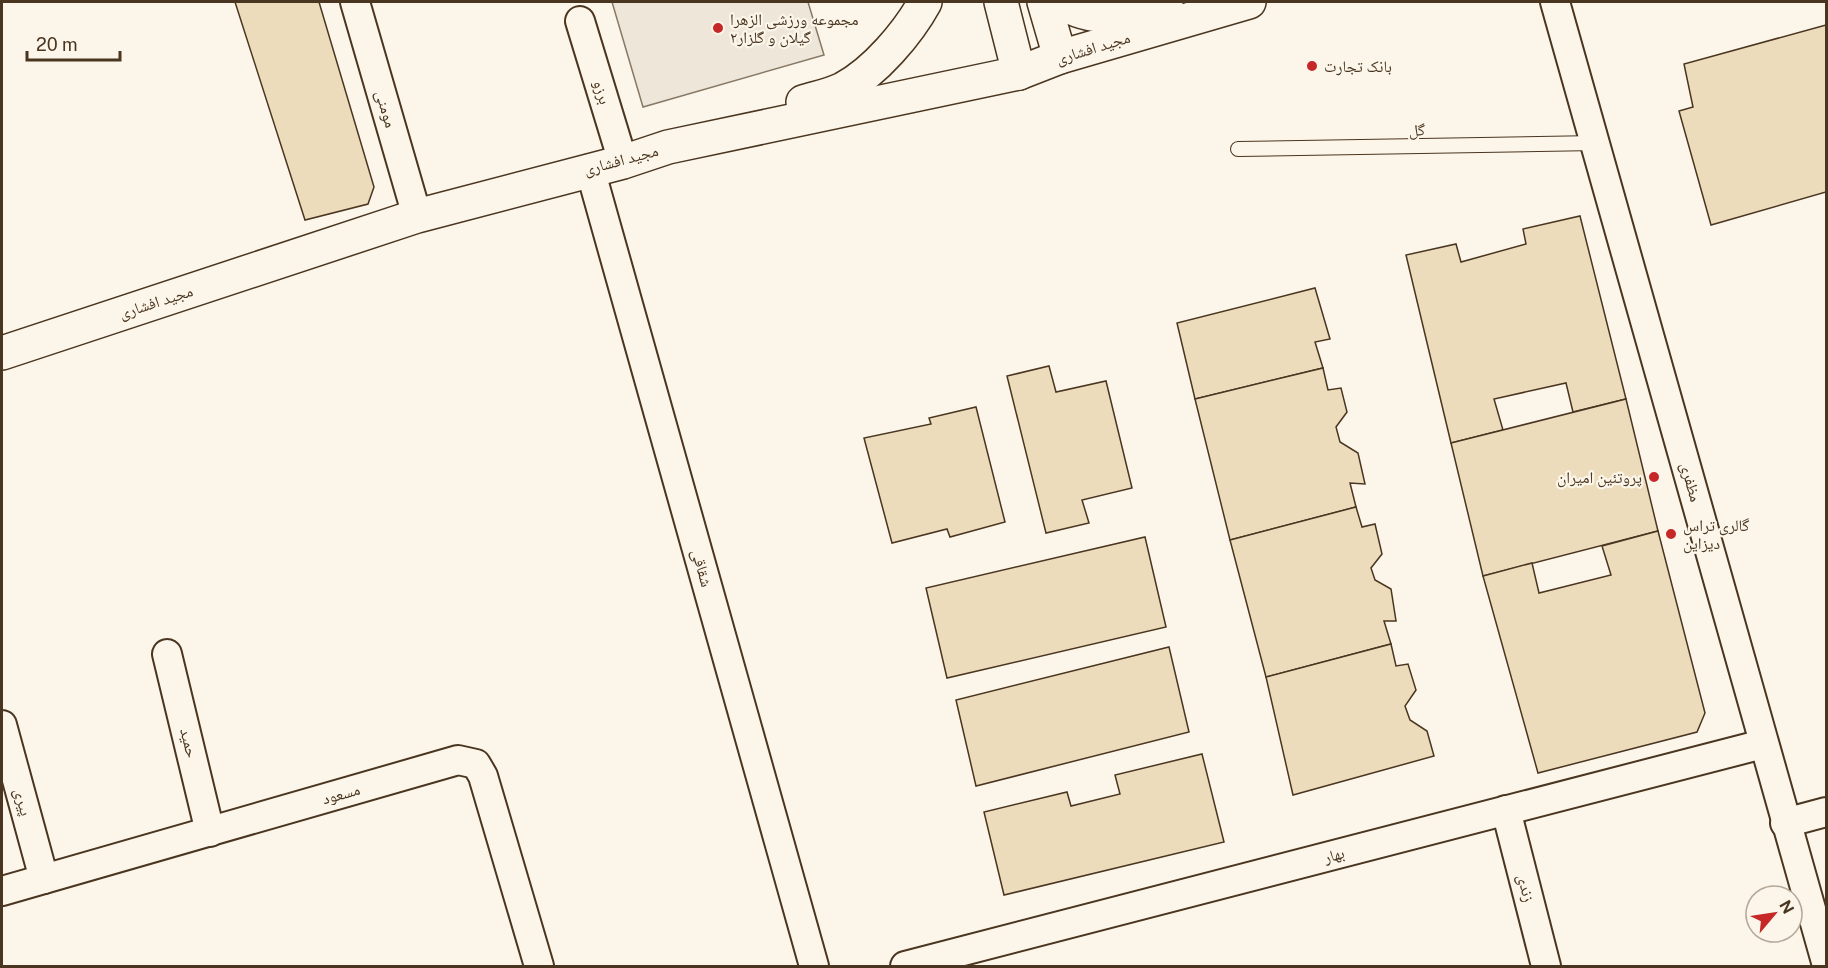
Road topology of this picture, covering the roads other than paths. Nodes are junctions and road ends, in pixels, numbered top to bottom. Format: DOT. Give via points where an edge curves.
graph roads {
  1 [pos="355,2"];
  2 [pos="925,2"];
  3 [pos="1002,2"];
  4 [pos="1044,2"];
  5 [pos="1061,2"];
  6 [pos="1173,2"];
  7 [pos="1249,2"];
  8 [pos="1556,2"];
  9 [pos="580,21"];
  10 [pos="1060,57"];
  11 [pos="1019,73"];
  12 [pos="1597,143"];
  13 [pos="668,147"];
  14 [pos="1238,149"];
  15 [pos="623,162"];
  16 [pos="590,169"];
  17 [pos="417,216"];
  18 [pos="2,353"];
  19 [pos="167,654"];
  20 [pos="2,725"];
  21 [pos="1763,744"];
  22 [pos="1506,810"];
  23 [pos="1827,812"];
  24 [pos="1785,823"];
  25 [pos="210,832"];
  26 [pos="44,879"];
  27 [pos="2,891"];
  28 [pos="1827,962"];
  29 [pos="539,966"];
  30 [pos="814,966"];
  31 [pos="904,966"];
  32 [pos="1546,966"];
  1 -- 17 [label="street, مومنی"];
  2 -- 13 [label="main road" via="884,57 844,88"];
  3 -- 11 [label="main road"];
  4 -- 10 [label="main road"];
  5 -- 6 [label="main road" via="1076,11 1104,16 1140,13"];
  7 -- 10 [label="main road, مجید افشاری"];
  8 -- 12 [label="street, مظفری"];
  9 -- 15 [label="street, برزو"];
  10 -- 11 [label="main road, مجید افشاری"];
  11 -- 13 [label="main road, مجید افشاری"];
  12 -- 14 [label="lane, گل"];
  12 -- 21 [label="street, مظفری"];
  13 -- 15 [label="main road, مجید افشاری"];
  15 -- 16 [label="main road, مجید افشاری"];
  16 -- 17 [label="main road, مجید افشاری"];
  16 -- 30 [label="street, شقاقی"];
  17 -- 18 [label="main road, مجید افشاری"];
  19 -- 25 [label="street, حمید"];
  20 -- 26 [label="street, پیری"];
  21 -- 22 [label="street, بهار"];
  21 -- 24 [label="street, مظفری"];
  22 -- 31 [label="street, بهار"];
  22 -- 32 [label="street, زندی"];
  23 -- 24 [label="street"];
  24 -- 28 [label="street, مظفری"];
  25 -- 26 [label="street, مسعود"];
  25 -- 29 [label="street, مسعود" via="458,760 476,764 483,776"];
  26 -- 27 [label="street, مسعود"];
}
